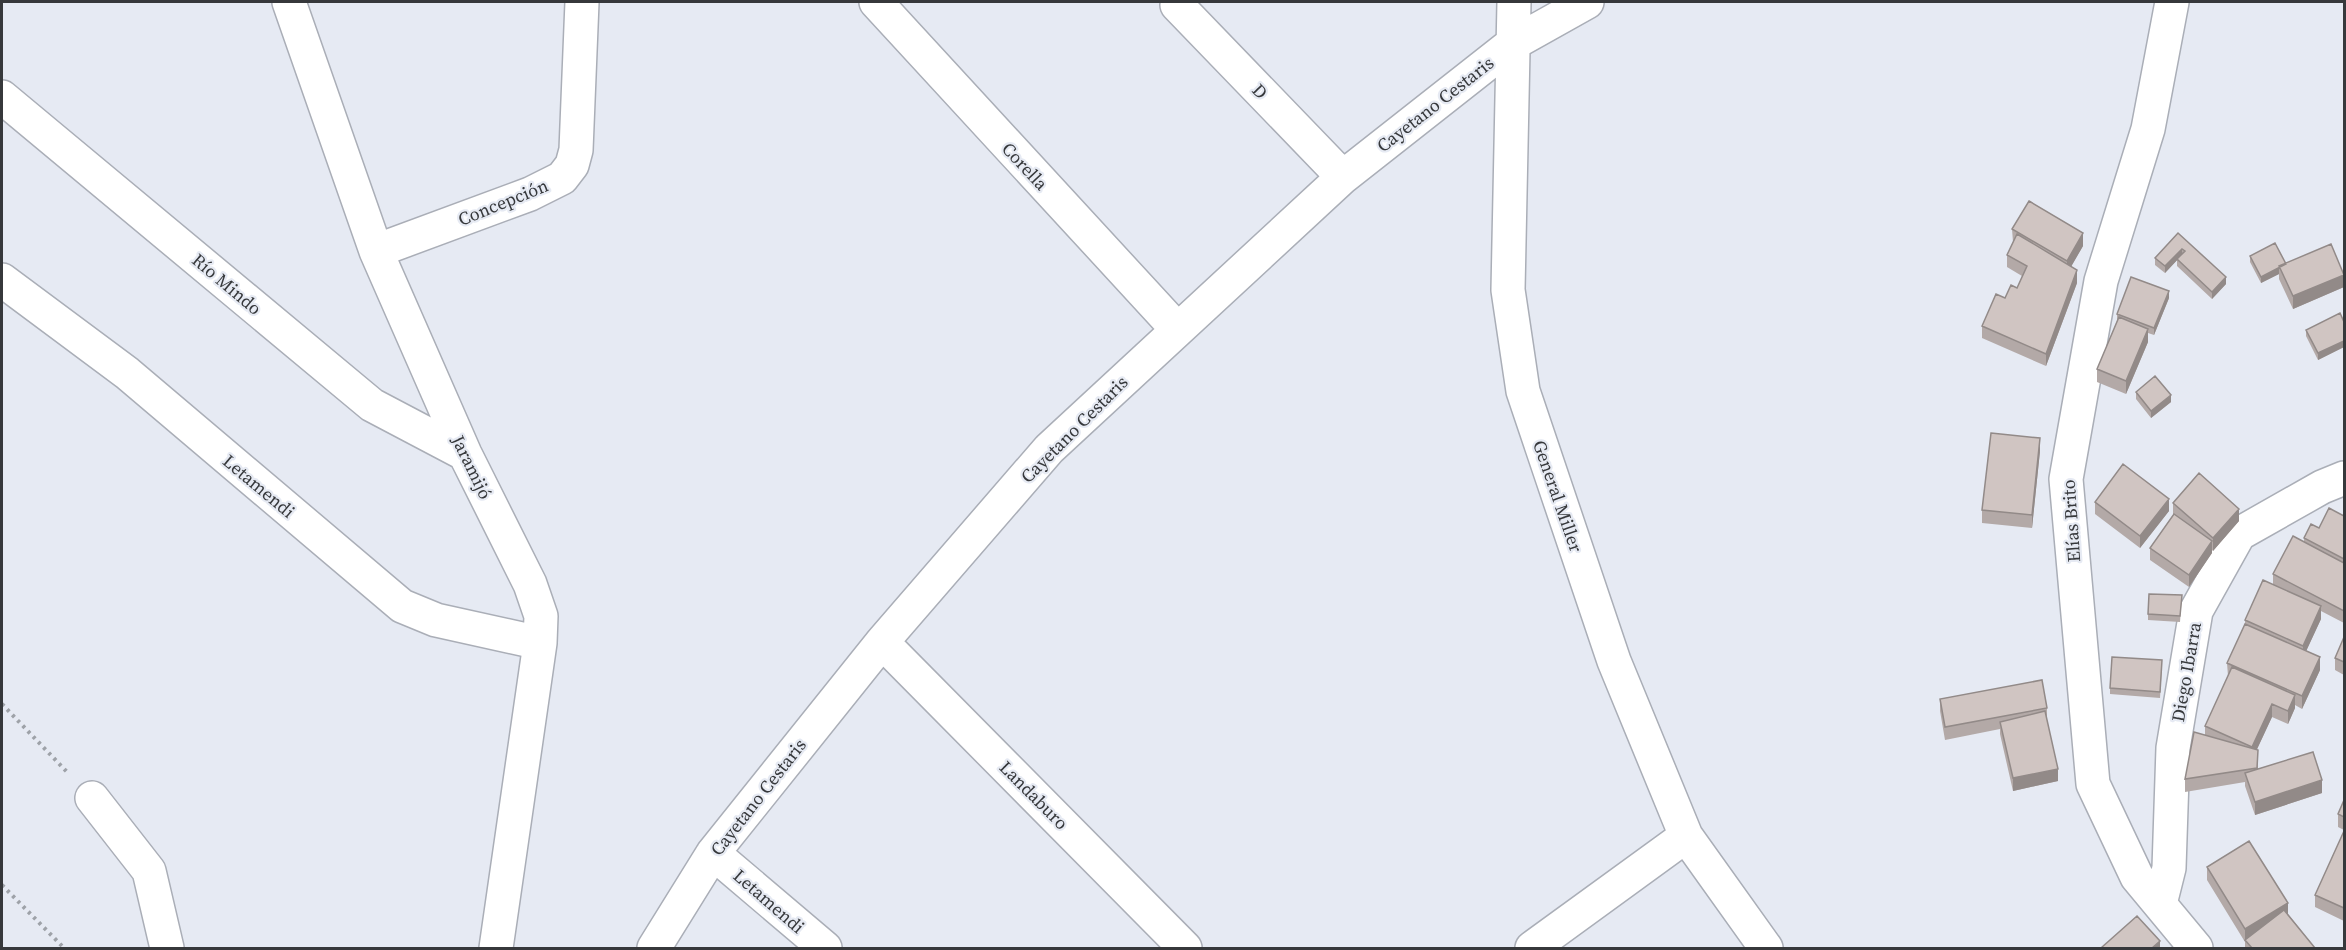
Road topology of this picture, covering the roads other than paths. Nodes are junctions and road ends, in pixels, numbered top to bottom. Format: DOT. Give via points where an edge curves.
graph roads {
  1 [pos="289,2"];
  2 [pos="582,2"];
  3 [pos="876,2"];
  4 [pos="1514,2"];
  5 [pos="1587,2"];
  6 [pos="2172,2"];
  7 [pos="1177,5"];
  8 [pos="1512,44"];
  9 [pos="2,97"];
  10 [pos="1343,177"];
  11 [pos="376,251"];
  12 [pos="2,280"];
  13 [pos="1177,329"];
  14 [pos="465,454"];
  15 [pos="2337,488"];
  16 [pos="882,642"];
  17 [pos="540,643"];
  18 [pos="92,798"];
  19 [pos="1686,836"];
  20 [pos="713,853"];
  21 [pos="2160,904"];
  22 [pos="167,948"];
  23 [pos="496,948"];
  24 [pos="654,948"];
  25 [pos="825,948"];
  26 [pos="1185,948"];
  27 [pos="1532,948"];
  28 [pos="1766,948"];
  29 [pos="2196,948"];
  1 -- 11 [label="street, Jaramijó"];
  2 -- 11 [label="street, Concepción" via="576,150 572,165 562,178 530,194"];
  3 -- 13 [label="street, Corella"];
  4 -- 8 [label="street, General Miller"];
  5 -- 8 [label="street, Cayetano Cestaris"];
  6 -- 21 [label="street, Elías Brito" via="2148,129 2101,281 2066,479 2094,784 2137,877"];
  7 -- 10 [label="street, D"];
  8 -- 10 [label="street, Cayetano Cestaris"];
  8 -- 19 [label="street, General Miller" via="1508,290 1523,391 1614,661"];
  9 -- 14 [label="street, Río Mindo" via="372,405"];
  10 -- 13 [label="street, Cayetano Cestaris"];
  11 -- 14 [label="street, Jaramijó"];
  12 -- 17 [label="street, Letamendi" via="127,373 402,606 436,620"];
  13 -- 16 [label="street, Cayetano Cestaris" via="1049,449"];
  14 -- 17 [label="street, Jaramijó" via="530,584 541,616"];
  15 -- 21 [label="street, Diego Ibarra" via="2240,534 2196,611 2173,748 2169,868"];
  16 -- 20 [label="street, Cayetano Cestaris"];
  16 -- 26 [label="street, Landaburo"];
  17 -- 23 [label="street, Jaramijó"];
  18 -- 22 [label="street" via="149,871"];
  19 -- 27 [label="street"];
  19 -- 28 [label="street, General Miller"];
  20 -- 24 [label="street, Cayetano Cestaris"];
  20 -- 25 [label="street, Letamendi"];
  21 -- 29 [label="street, Elías Brito"];
}
